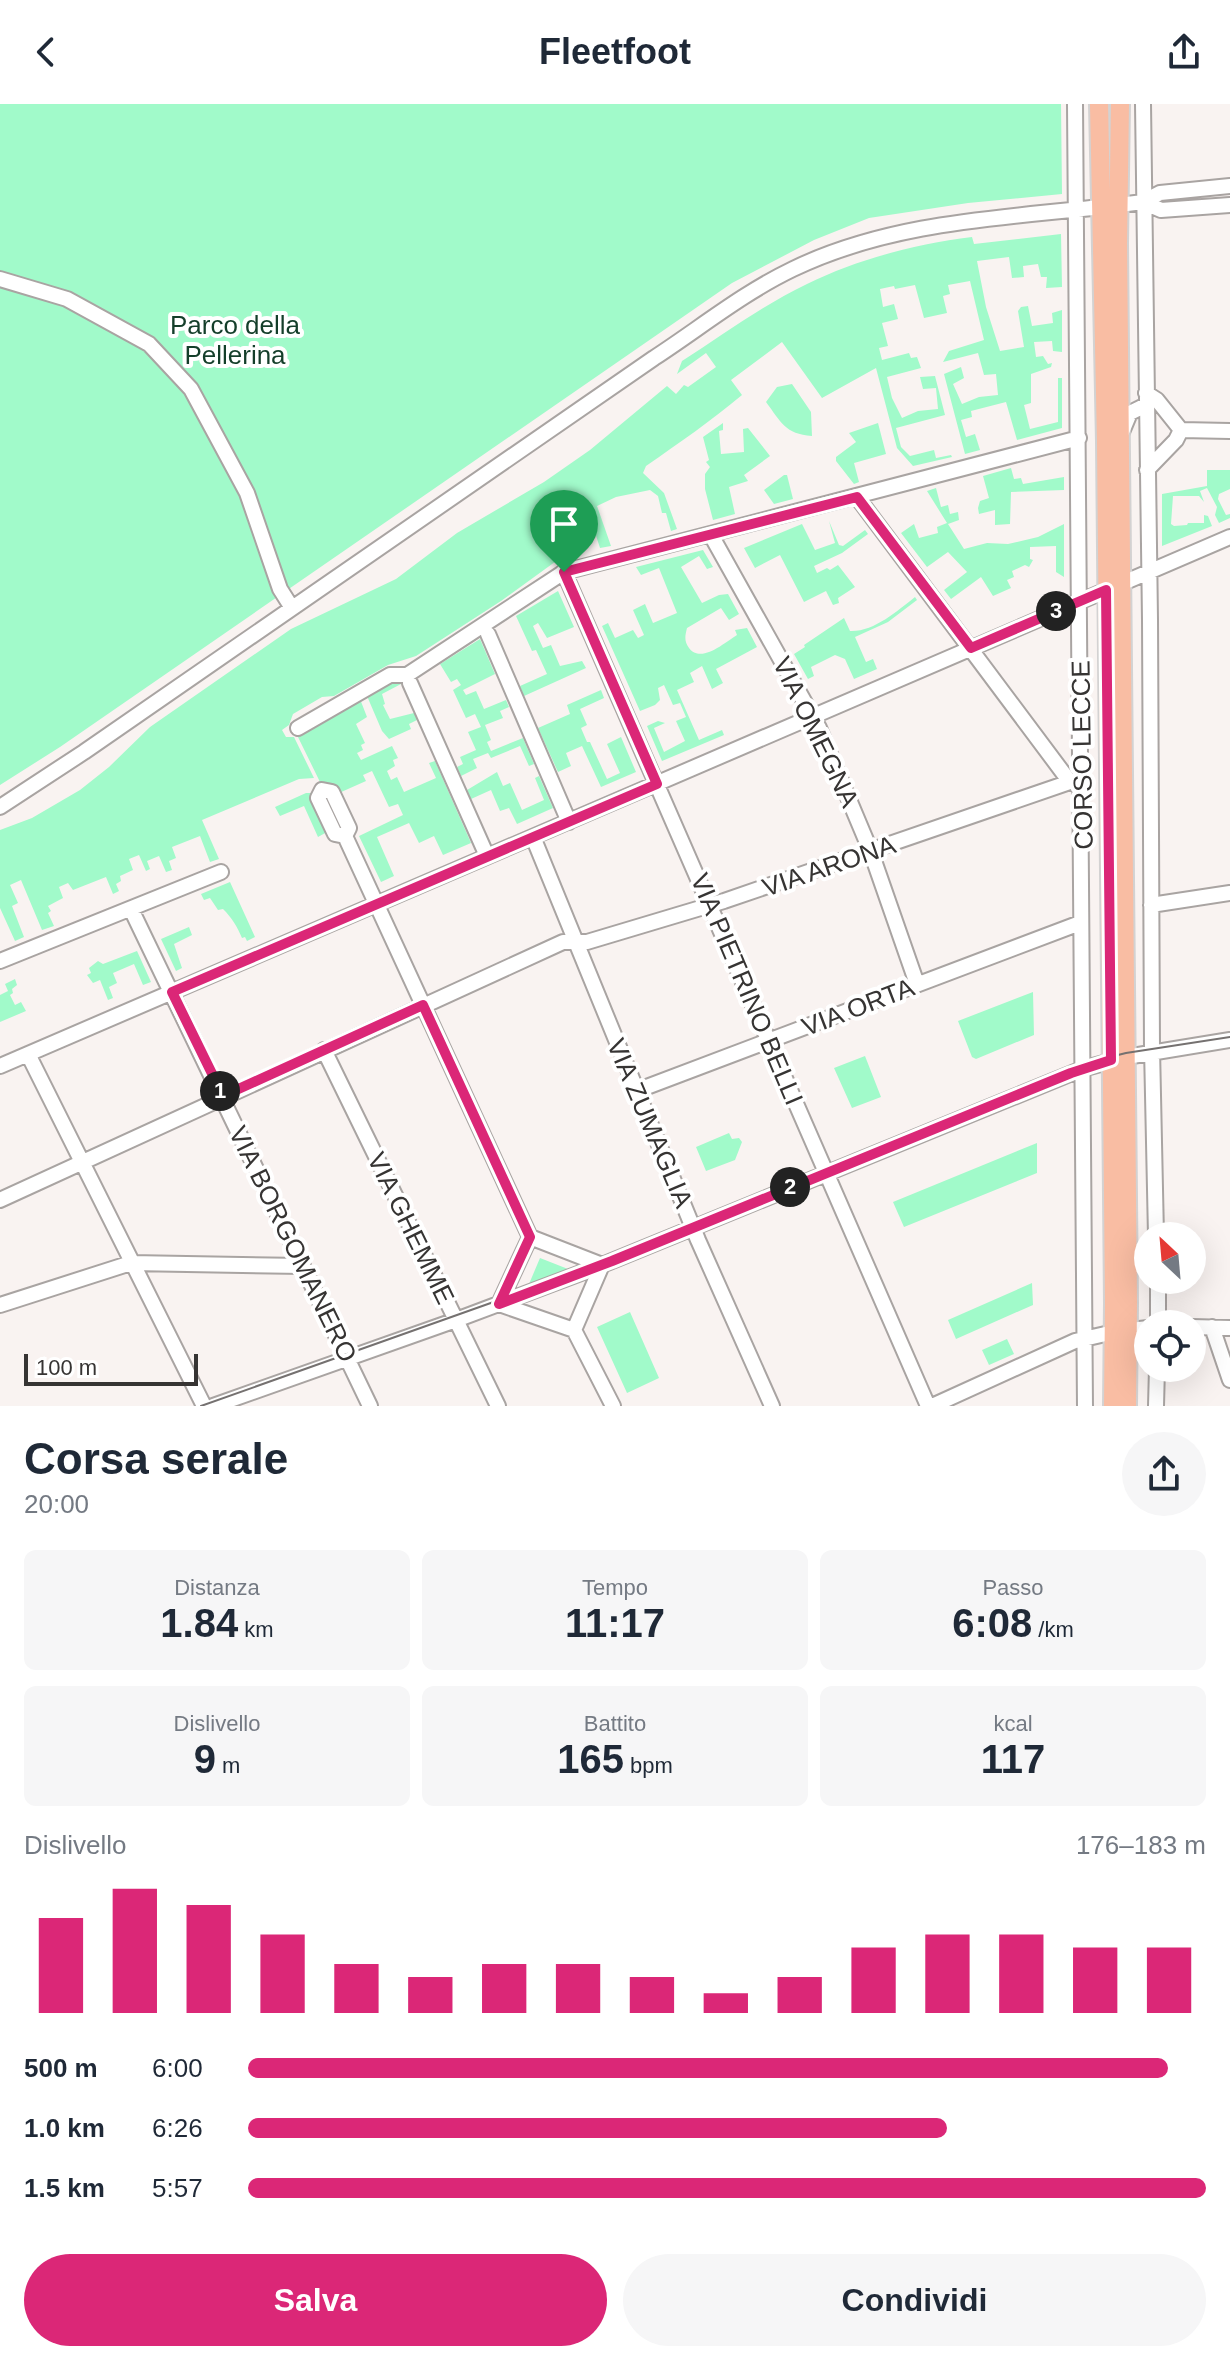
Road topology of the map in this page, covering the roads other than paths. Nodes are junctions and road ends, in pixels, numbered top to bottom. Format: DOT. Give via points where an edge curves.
graph roads {
  1 [pos="1075,104"];
  2 [pos="1099,104"];
  3 [pos="1120,104"];
  4 [pos="1143,104"];
  5 [pos="1230,186"];
  6 [pos="1143,202"];
  7 [pos="1230,205"];
  8 [pos="1110,206"];
  9 [pos="1076,210"];
  10 [pos="0,279"];
  11 [pos="1146,399"];
  12 [pos="1181,430"];
  13 [pos="1230,431"];
  14 [pos="1079,438"];
  15 [pos="1119,440"];
  16 [pos="1147,470"];
  17 [pos="857,497"];
  18 [pos="711,535"];
  19 [pos="1230,537"];
  20 [pos="564,572"];
  21 [pos="1149,572"];
  22 [pos="1114,587"];
  23 [pos="1079,601"];
  24 [pos="292,608"];
  25 [pos="488,634"];
  26 [pos="971,648"];
  27 [pos="410,683"];
  28 [pos="814,716"];
  29 [pos="298,728"];
  30 [pos="1075,782"];
  31 [pos="657,784"];
  32 [pos="0,807"];
  33 [pos="569,822"];
  34 [pos="345,836"];
  35 [pos="533,837"];
  36 [pos="871,852"];
  37 [pos="487,856"];
  38 [pos="221,872"];
  39 [pos="1230,893"];
  40 [pos="377,904"];
  41 [pos="1151,905"];
  42 [pos="711,906"];
  43 [pos="131,909"];
  44 [pos="1080,923"];
  45 [pos="575,942"];
  46 [pos="0,961"];
  47 [pos="917,984"];
  48 [pos="172,992"];
  49 [pos="423,1005"];
  50 [pos="769,1040"];
  51 [pos="1230,1040"];
  52 [pos="324,1050"];
  53 [pos="1152,1052"];
  54 [pos="28,1054"];
  55 [pos="1119,1059"];
  56 [pos="0,1066"];
  57 [pos="1082,1069"];
  58 [pos="636,1091"];
  59 [pos="223,1096"];
  60 [pos="82,1162"];
  61 [pos="826,1172"];
  62 [pos="0,1200"];
  63 [pos="1156,1222"];
  64 [pos="693,1227"];
  65 [pos="530,1237"];
  66 [pos="131,1263"];
  67 [pos="602,1265"];
  68 [pos="303,1266"];
  69 [pos="499,1304"];
  70 [pos="0,1305"];
  71 [pos="456,1320"];
  72 [pos="1206,1327"];
  73 [pos="1212,1327"];
  74 [pos="1230,1328"];
  75 [pos="574,1330"];
  76 [pos="1134,1330"];
  77 [pos="1122,1331"];
  78 [pos="1087,1337"];
  79 [pos="348,1359"];
  80 [pos="1230,1380"];
  81 [pos="1157,1382"];
  82 [pos="204,1406"];
  83 [pos="213,1406"];
  84 [pos="370,1406"];
  85 [pos="498,1406"];
  86 [pos="613,1406"];
  87 [pos="772,1406"];
  88 [pos="930,1406"];
  89 [pos="1085,1406"];
  90 [pos="1113,1406"];
  91 [pos="1127,1406"];
  92 [pos="1156,1406"];
  1 -- 9 [label="street, CORSO LECCE"];
  2 -- 8 [label="main road, CORSO LECCE"];
  3 -- 8 [label="main road, CORSO LECCE"];
  4 -- 6 [label="street"];
  5 -- 6 [label="street" via="1160,193"];
  6 -- 7 [label="street" via="1161,210"];
  6 -- 8 [label="street"];
  6 -- 11 [label="street"];
  8 -- 9 [label="street"];
  8 -- 15 [label="main road, CORSO LECCE"];
  8 -- 22 [label="main road, CORSO LECCE"];
  9 -- 14 [label="street, CORSO LECCE"];
  9 -- 24 [label="street" via="918,228 853,245 793,269"];
  10 -- 24 [label="street" via="67,299 149,344 191,389 247,493 280,589"];
  11 -- 12 [label="street" via="1157,400"];
  11 -- 15 [label="street" via="1130,413"];
  11 -- 16 [label="street"];
  12 -- 13 [label="street"];
  12 -- 16 [label="street"];
  14 -- 17 [label="street"];
  14 -- 23 [label="street, CORSO LECCE"];
  15 -- 22 [label="main road, CORSO LECCE"];
  16 -- 21 [label="street"];
  17 -- 18 [label="street"];
  17 -- 26 [label="street"];
  18 -- 20 [label="street"];
  18 -- 28 [label="street, VIA OMEGNA"];
  19 -- 21 [label="street"];
  20 -- 29 [label="street" via="407,675 390,675"];
  20 -- 31 [label="street, VIA PIETRINO BELLI"];
  21 -- 22 [label="street"];
  21 -- 41 [label="street"];
  22 -- 23 [label="street"];
  22 -- 55 [label="main road, CORSO LECCE"];
  23 -- 26 [label="street"];
  23 -- 30 [label="street, CORSO LECCE"];
  24 -- 32 [label="street"];
  25 -- 33 [label="street"];
  26 -- 28 [label="street"];
  26 -- 30 [label="street"];
  27 -- 37 [label="street"];
  28 -- 31 [label="street"];
  28 -- 36 [label="street, VIA OMEGNA"];
  30 -- 36 [label="street, VIA ARONA"];
  30 -- 44 [label="street, CORSO LECCE"];
  31 -- 33 [label="street"];
  31 -- 42 [label="street, VIA PIETRINO BELLI"];
  33 -- 35 [label="street"];
  34 -- 40 [label="street"];
  35 -- 37 [label="street"];
  35 -- 45 [label="street, VIA ZUMAGLIA"];
  36 -- 42 [label="street, VIA ARONA"];
  36 -- 47 [label="street, VIA OMEGNA"];
  37 -- 40 [label="street"];
  38 -- 43 [label="street"];
  39 -- 41 [label="street"];
  40 -- 48 [label="street"];
  40 -- 49 [label="street"];
  41 -- 53 [label="street"];
  42 -- 45 [label="street, VIA ARONA"];
  42 -- 50 [label="street, VIA PIETRINO BELLI"];
  43 -- 46 [label="street"];
  43 -- 48 [label="street, VIA BORGOMANERO"];
  44 -- 47 [label="street, VIA ORTA"];
  44 -- 57 [label="street, CORSO LECCE"];
  45 -- 49 [label="street, VIA ARONA" via="563,942"];
  45 -- 58 [label="street, VIA ZUMAGLIA"];
  47 -- 50 [label="street, VIA ORTA"];
  48 -- 54 [label="street"];
  48 -- 59 [label="street, VIA BORGOMANERO"];
  49 -- 52 [label="street, VIA ARONA"];
  49 -- 65 [label="street"];
  50 -- 58 [label="street, VIA ORTA"];
  50 -- 61 [label="street, VIA PIETRINO BELLI"];
  51 -- 53 [label="street"];
  52 -- 59 [label="street, VIA ARONA"];
  52 -- 71 [label="street, VIA GHEMME"];
  53 -- 55 [label="street"];
  53 -- 63 [label="street"];
  54 -- 56 [label="street"];
  54 -- 60 [label="street"];
  55 -- 57 [label="street"];
  55 -- 77 [label="main road, CORSO LECCE"];
  57 -- 61 [label="street"];
  57 -- 78 [label="street, CORSO LECCE"];
  58 -- 64 [label="street, VIA ZUMAGLIA"];
  59 -- 60 [label="street, VIA ARONA"];
  59 -- 68 [label="street, VIA BORGOMANERO"];
  60 -- 62 [label="street, VIA ARONA"];
  60 -- 66 [label="street"];
  61 -- 64 [label="street"];
  61 -- 88 [label="street, VIA PIETRINO BELLI"];
  64 -- 67 [label="street"];
  64 -- 87 [label="street, VIA ZUMAGLIA"];
  65 -- 67 [label="street"];
  65 -- 69 [label="street"];
  66 -- 68 [label="street"];
  66 -- 70 [label="street"];
  66 -- 82 [label="street"];
  67 -- 69 [label="street"];
  67 -- 75 [label="street"];
  68 -- 79 [label="street, VIA BORGOMANERO"];
  69 -- 71 [label="street"];
  69 -- 75 [label="street"];
  71 -- 79 [label="street"];
  71 -- 85 [label="street, VIA GHEMME"];
  72 -- 73 [label="street"];
  73 -- 74 [label="street"];
  73 -- 80 [label="street"];
  75 -- 86 [label="street"];
  76 -- 77 [label="street"];
  77 -- 78 [label="street"];
  77 -- 90 [label="main road, CORSO LECCE"];
  77 -- 91 [label="main road, CORSO LECCE"];
  78 -- 88 [label="street"];
  78 -- 89 [label="street, CORSO LECCE"];
  79 -- 83 [label="street"];
  79 -- 84 [label="street, VIA BORGOMANERO"];
  81 -- 92 [label="street"];
}
